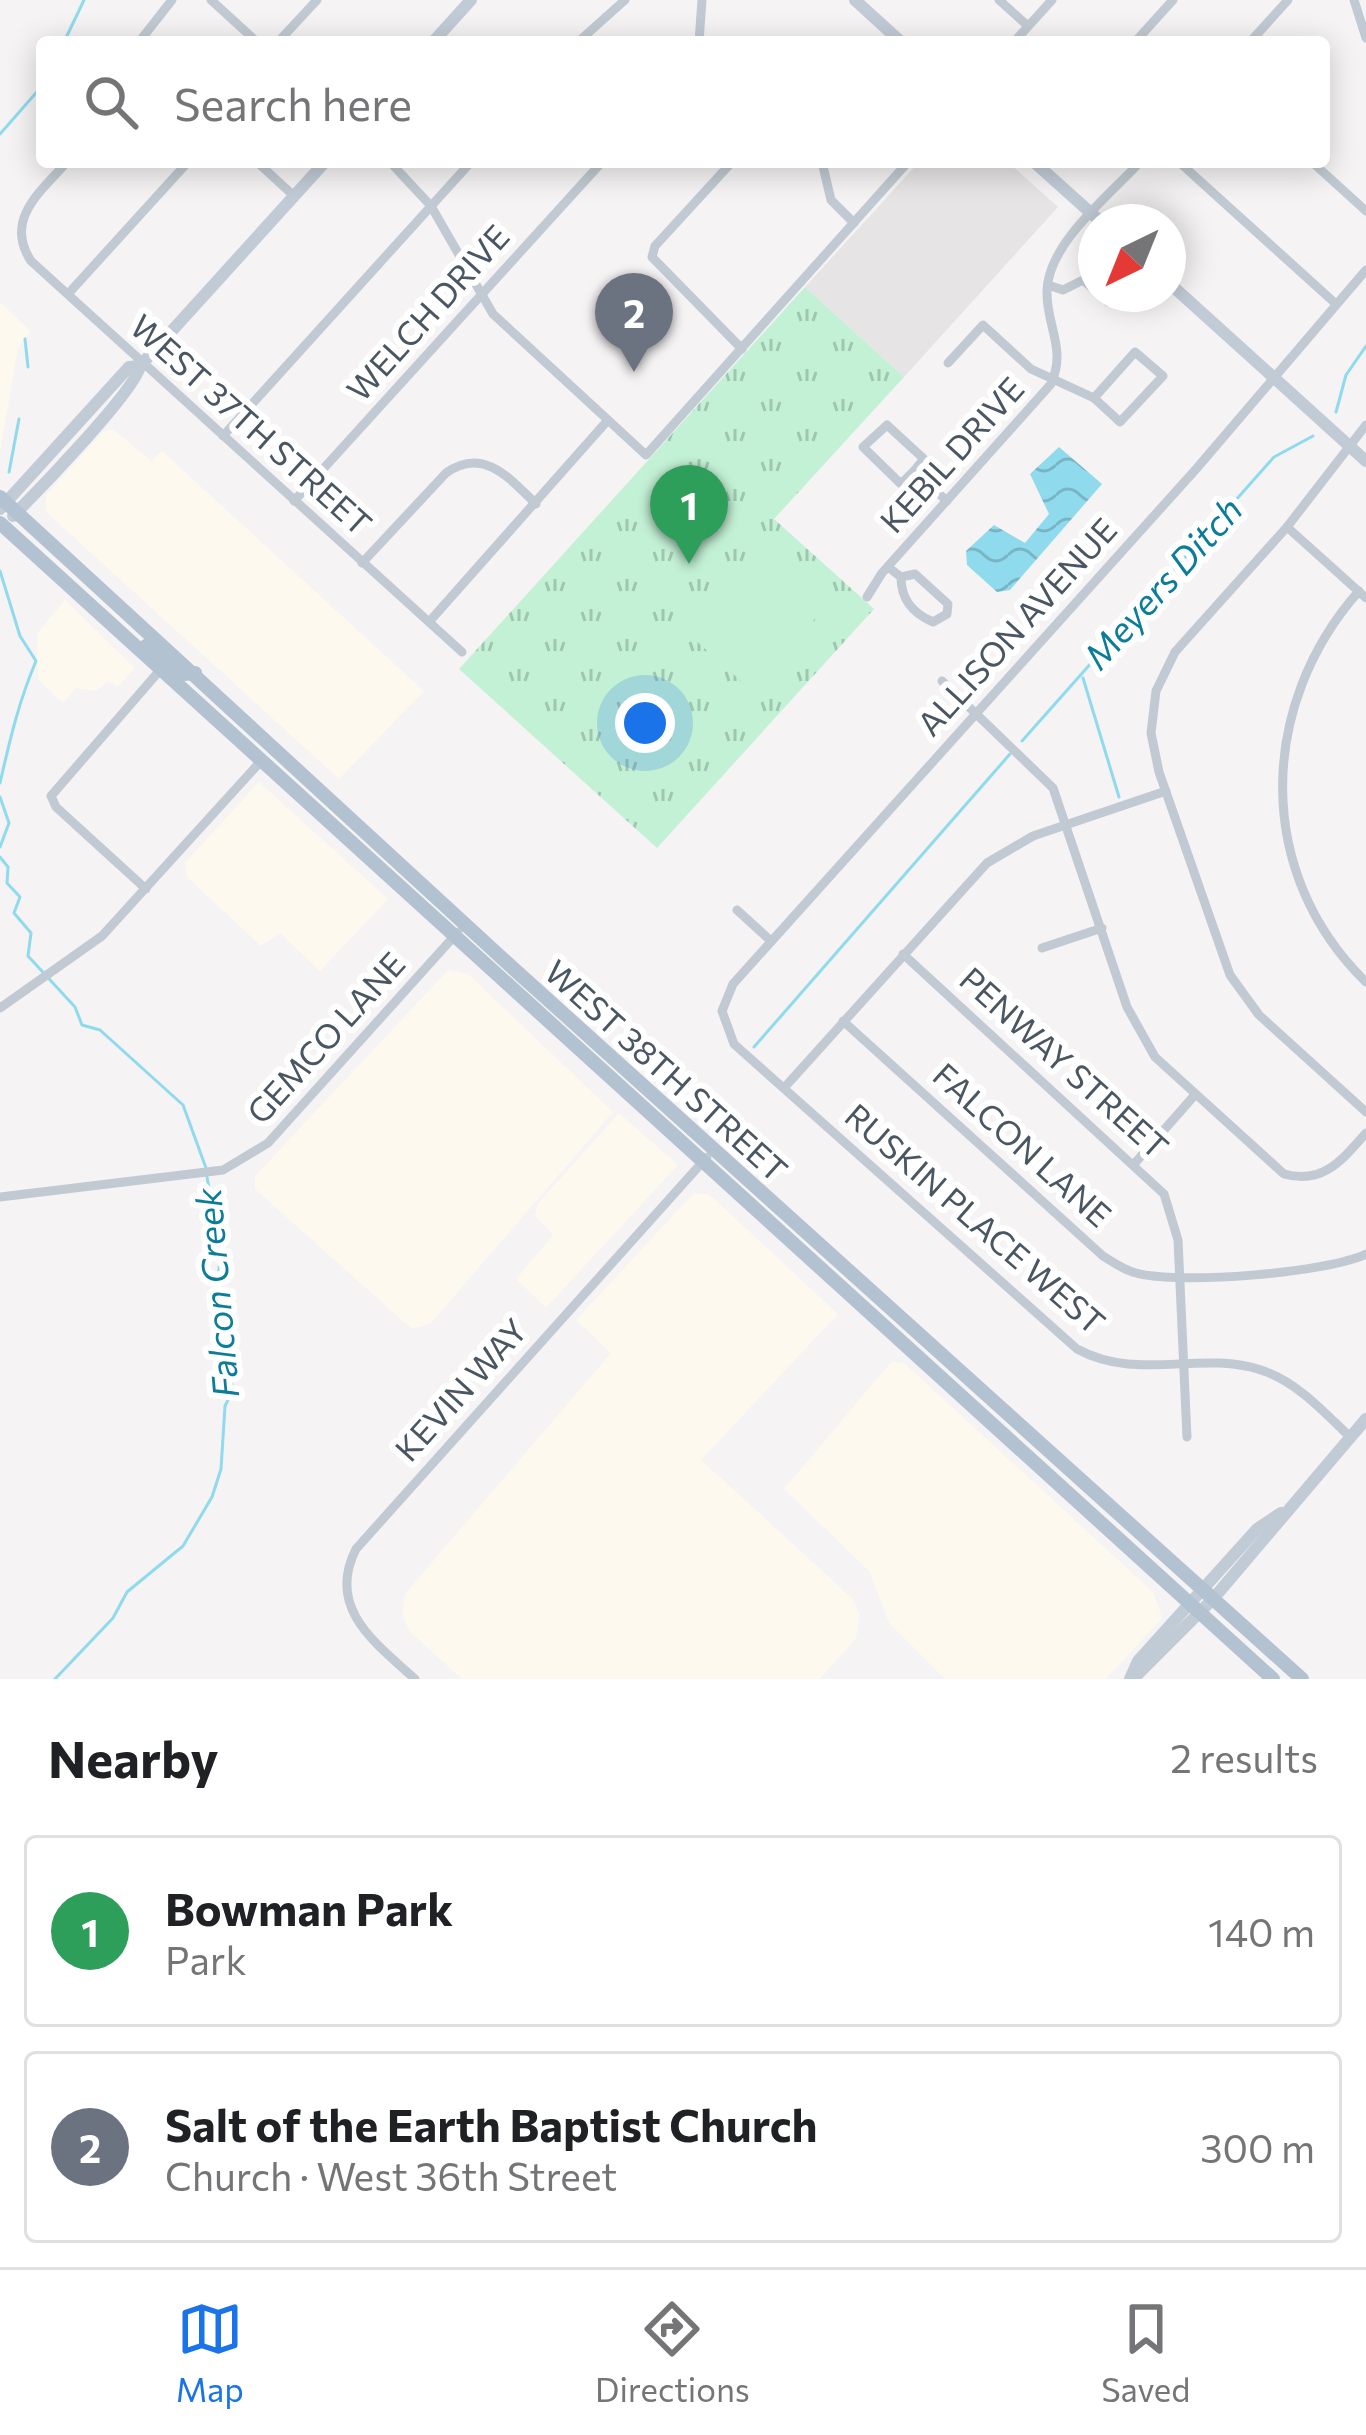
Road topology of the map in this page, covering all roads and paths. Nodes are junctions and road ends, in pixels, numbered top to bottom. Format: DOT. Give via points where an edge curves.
graph roads {
  1 [pos="172,0"];
  2 [pos="211,0"];
  3 [pos="316,0"];
  4 [pos="471,0"];
  5 [pos="625,0"];
  6 [pos="702,0"];
  7 [pos="855,0"];
  8 [pos="999,0"];
  9 [pos="1052,0"];
  10 [pos="1173,0"];
  11 [pos="1288,0"];
  12 [pos="1354,0"];
  13 [pos="1028,26"];
  14 [pos="144,36"];
  15 [pos="250,36"];
  16 [pos="283,36"];
  17 [pos="439,36"];
  18 [pos="585,36"];
  19 [pos="699,36"];
  20 [pos="894,36"];
  21 [pos="1019,36"];
  22 [pos="1140,36"];
  23 [pos="1255,36"];
  24 [pos="1366,38"];
  25 [pos="62,168"];
  26 [pos="183,168"];
  27 [pos="264,168"];
  28 [pos="320,168"];
  29 [pos="396,168"];
  30 [pos="466,168"];
  31 [pos="597,168"];
  32 [pos="727,168"];
  33 [pos="823,168"];
  34 [pos="903,168"];
  35 [pos="1041,168"];
  36 [pos="1136,168"];
  37 [pos="1187,168"];
  38 [pos="1319,168"];
  39 [pos="294,196"];
  40 [pos="1081,204"];
  41 [pos="1108,204"];
  42 [pos="431,206"];
  43 [pos="1366,211"];
  44 [pos="854,223"];
  45 [pos="1078,237"];
  46 [pos="1366,270"];
  47 [pos="1078,282"];
  48 [pos="1048,285"];
  49 [pos="68,294"];
  50 [pos="480,296"];
  51 [pos="1186,299"];
  52 [pos="1336,304"];
  53 [pos="742,349"];
  54 [pos="948,363"];
  55 [pos="141,364"];
  56 [pos="1271,376"];
  57 [pos="1053,380"];
  58 [pos="1094,398"];
  59 [pos="608,420"];
  60 [pos="1366,424"];
  61 [pos="223,436"];
  62 [pos="1348,445"];
  63 [pos="1366,461"];
  64 [pos="914,471"];
  65 [pos="295,501"];
  66 [pos="947,501"];
  67 [pos="536,504"];
  68 [pos="6,505"];
  69 [pos="1,526"];
  70 [pos="1288,526"];
  71 [pos="362,563"];
  72 [pos="888,567"];
  73 [pos="901,577"];
  74 [pos="1362,594"];
  75 [pos="867,597"];
  76 [pos="429,622"];
  77 [pos="130,640"];
  78 [pos="462,652"];
  79 [pos="161,669"];
  80 [pos="195,673"];
  81 [pos="942,681"];
  82 [pos="976,712"];
  83 [pos="262,760"];
  84 [pos="1166,791"];
  85 [pos="345,810"];
  86 [pos="1067,824"];
  87 [pos="146,889"];
  88 [pos="737,910"];
  89 [pos="466,923"];
  90 [pos="1102,928"];
  91 [pos="453,938"];
  92 [pos="771,941"];
  93 [pos="1042,948"];
  94 [pos="903,954"];
  95 [pos="1366,982"];
  96 [pos="0,1008"];
  97 [pos="843,1021"];
  98 [pos="723,1026"];
  99 [pos="784,1088"];
  100 [pos="1193,1096"];
  101 [pos="1366,1112"];
  102 [pos="1366,1133"];
  103 [pos="714,1149"];
  104 [pos="1136,1163"];
  105 [pos="701,1164"];
  106 [pos="0,1197"];
  107 [pos="1366,1254"];
  108 [pos="1179,1276"];
  109 [pos="858,1305"];
  110 [pos="896,1315"];
  111 [pos="1184,1366"];
  112 [pos="953,1390"];
  113 [pos="995,1403"];
  114 [pos="1366,1419"];
  115 [pos="1000,1432"];
  116 [pos="1187,1437"];
  117 [pos="1350,1437"];
  118 [pos="1053,1455"];
  119 [pos="1208,1594"];
  120 [pos="1195,1608"];
  121 [pos="415,1679"];
  122 [pos="1132,1679"];
  123 [pos="1273,1679"];
  124 [pos="1302,1679"];
  1 -- 14 [label="street"];
  2 -- 15 [label="street"];
  3 -- 16 [label="street"];
  4 -- 17 [label="main road"];
  5 -- 18 [label="street"];
  6 -- 19 [label="street"];
  7 -- 20 [label="main road"];
  8 -- 13 [label="street"];
  9 -- 13 [label="street"];
  10 -- 22 [label="street"];
  11 -- 23 [label="street"];
  12 -- 24 [label="street"];
  13 -- 21 [label="street"];
  25 -- 49 [label="street, WEST 37TH STREET" via="28,205 20,228 27,255"];
  26 -- 49 [label="street"];
  27 -- 39 [label="street"];
  28 -- 39 [label="main road"];
  29 -- 42 [label="street"];
  30 -- 42 [label="street"];
  31 -- 50 [label="street, WELCH DRIVE"];
  32 -- 53 [label="street" via="652,257"];
  33 -- 44 [label="street" via="828,193"];
  34 -- 44 [label="street"];
  35 -- 40 [label="main road"];
  36 -- 41 [label="street"];
  37 -- 52 [label="street"];
  38 -- 43 [label="street"];
  39 -- 55 [label="main road"];
  42 -- 50 [label="street"];
  42 -- 61 [label="street"];
  44 -- 53 [label="street"];
  45 -- 48 [label="street" via="1057,257"];
  46 -- 52 [label="street, ALLISON AVENUE"];
  47 -- 48 [label="street" via="1063,290"];
  48 -- 57 [label="street, KEBIL DRIVE" via="1059,348"];
  49 -- 55 [label="street, WEST 37TH STREET"];
  50 -- 59 [label="street"];
  50 -- 65 [label="street, WELCH DRIVE"];
  51 -- 56 [label="main road"];
  52 -- 56 [label="street, ALLISON AVENUE"];
  53 -- 59 [label="street" via="646,455"];
  54 -- 57 [label="street" via="983,325"];
  55 -- 61 [label="street, WEST 37TH STREET"];
  55 -- 68 [label="main road"];
  56 -- 62 [label="main road"];
  56 -- 82 [label="street, ALLISON AVENUE"];
  57 -- 58 [label="street"];
  57 -- 66 [label="street, KEBIL DRIVE"];
  58 -- 58 [label="street" via="1120,422 1162,376 1135,352"];
  59 -- 67 [label="street"];
  60 -- 62 [label="street"];
  61 -- 65 [label="street, WEST 37TH STREET"];
  62 -- 63 [label="main road"];
  62 -- 70 [label="street"];
  64 -- 64 [label="street" via="924,459 887,425 863,447 902,484"];
  64 -- 66 [label="street"];
  65 -- 71 [label="street, WEST 37TH STREET"];
  66 -- 72 [label="street, KEBIL DRIVE"];
  67 -- 71 [label="street" via="496,467 461,464"];
  67 -- 76 [label="street"];
  68 -- 69 [label="main road"];
  68 -- 80 [label="main road, WEST 38TH STREET"];
  69 -- 77 [label="main road, WEST 38TH STREET"];
  70 -- 74 [label="street"];
  70 -- 84 [label="street" via="1166,668 1151,727"];
  71 -- 76 [label="street, WEST 37TH STREET"];
  72 -- 73 [label="street"];
  72 -- 75 [label="street, KEBIL DRIVE"];
  73 -- 73 [label="street" via="904,600 920,616 932,622 947,614 934,587 915,574"];
  74 -- 95 [label="street" via="1325,634 1299,685 1280,794 1305,895"];
  76 -- 78 [label="street, WEST 37TH STREET"];
  77 -- 79 [label="main road, WEST 38TH STREET"];
  77 -- 80 [label="main road"];
  79 -- 83 [label="main road, WEST 38TH STREET"];
  79 -- 87 [label="street" via="51,796"];
  80 -- 85 [label="main road, WEST 38TH STREET"];
  81 -- 82 [label="street"];
  82 -- 86 [label="street" via="1044,775"];
  82 -- 92 [label="street, ALLISON AVENUE"];
  83 -- 85 [label="main road" via="273,757"];
  83 -- 87 [label="street"];
  83 -- 91 [label="main road, WEST 38TH STREET"];
  84 -- 86 [label="street"];
  84 -- 101 [label="street" via="1233,980 1272,1028"];
  85 -- 89 [label="main road, WEST 38TH STREET"];
  86 -- 90 [label="street"];
  86 -- 94 [label="street" via="987,863"];
  87 -- 96 [label="street" via="102,936"];
  88 -- 92 [label="street"];
  89 -- 91 [label="street, GEMCO LANE"];
  89 -- 103 [label="main road, WEST 38TH STREET"];
  90 -- 93 [label="street"];
  90 -- 100 [label="street" via="1136,1027"];
  91 -- 105 [label="main road, WEST 38TH STREET"];
  91 -- 106 [label="street, GEMCO LANE" via="244,1162"];
  92 -- 98 [label="street, ALLISON AVENUE" via="727,993"];
  94 -- 97 [label="street"];
  94 -- 104 [label="street, PENWAY STREET"];
  97 -- 99 [label="street"];
  97 -- 108 [label="street, FALCON LANE" via="1103,1256 1135,1273"];
  98 -- 99 [label="street, RUSKIN PLACE WEST"];
  99 -- 111 [label="street, RUSKIN PLACE WEST" via="1077,1349 1126,1367"];
  100 -- 102 [label="street" via="1284,1174 1329,1171"];
  100 -- 104 [label="street"];
  103 -- 105 [label="street, KEVIN WAY"];
  103 -- 110 [label="main road, WEST 38TH STREET"];
  104 -- 108 [label="street, PENWAY STREET" via="1171,1208"];
  105 -- 109 [label="main road, WEST 38TH STREET"];
  105 -- 121 [label="street, KEVIN WAY" via="356,1549 346,1584 353,1616"];
  107 -- 108 [label="street, FALCON LANE" via="1318,1269"];
  108 -- 111 [label="street, PENWAY STREET"];
  109 -- 110 [label="main road"];
  109 -- 112 [label="main road, WEST 38TH STREET"];
  110 -- 113 [label="main road, WEST 38TH STREET"];
  111 -- 116 [label="street, PENWAY STREET"];
  111 -- 117 [label="street, RUSKIN PLACE WEST" via="1239,1365 1276,1376"];
  112 -- 113 [label="main road"];
  112 -- 115 [label="main road, WEST 38TH STREET"];
  113 -- 118 [label="main road, WEST 38TH STREET"];
  114 -- 117 [label="main road"];
  115 -- 118 [label="main road" via="1044,1459"];
  115 -- 120 [label="main road, WEST 38TH STREET"];
  117 -- 119 [label="main road"];
  118 -- 119 [label="main road, WEST 38TH STREET"];
  119 -- 120 [label="main road"];
  119 -- 124 [label="main road, WEST 38TH STREET"];
  120 -- 122 [label="main road" via="1138,1661"];
  120 -- 123 [label="main road, WEST 38TH STREET"];
}
